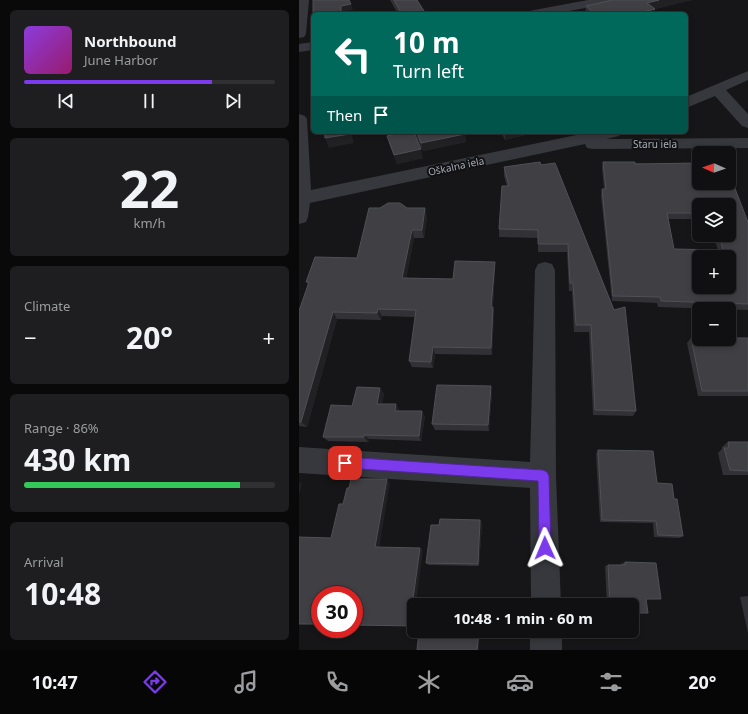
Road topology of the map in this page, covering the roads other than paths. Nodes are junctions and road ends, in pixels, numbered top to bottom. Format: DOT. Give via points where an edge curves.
graph roads {
  1 [pos="303,0"];
  2 [pos="607,0"];
  3 [pos="544,12"];
  4 [pos="299,34"];
  5 [pos="311,46"];
  6 [pos="299,48"];
  7 [pos="748,75"];
  8 [pos="718,90"];
  9 [pos="688,102"];
  10 [pos="299,119"];
  11 [pos="748,123"];
  12 [pos="604,134"];
  13 [pos="748,143"];
  14 [pos="562,144"];
  15 [pos="301,199"];
  16 [pos="299,217"];
  17 [pos="545,270"];
  18 [pos="299,460"];
  19 [pos="543,476"];
  20 [pos="546,598"];
  21 [pos="546,638"];
  22 [pos="546,650"];
  1 -- 4 [label="street"];
  2 -- 3 [label="street"];
  5 -- 6 [label="street"];
  7 -- 8 [label="street"];
  8 -- 9 [label="street"];
  8 -- 11 [label="street"];
  10 -- 15 [label="street"];
  12 -- 14 [label="street, Oškalna iela"];
  13 -- 14 [label="street, Staru iela"];
  14 -- 15 [label="street, Oškalna iela"];
  15 -- 16 [label="street"];
  17 -- 19 [label="street"];
  18 -- 19 [label="street"];
  19 -- 20 [label="street"];
  21 -- 22 [label="street"];
}
